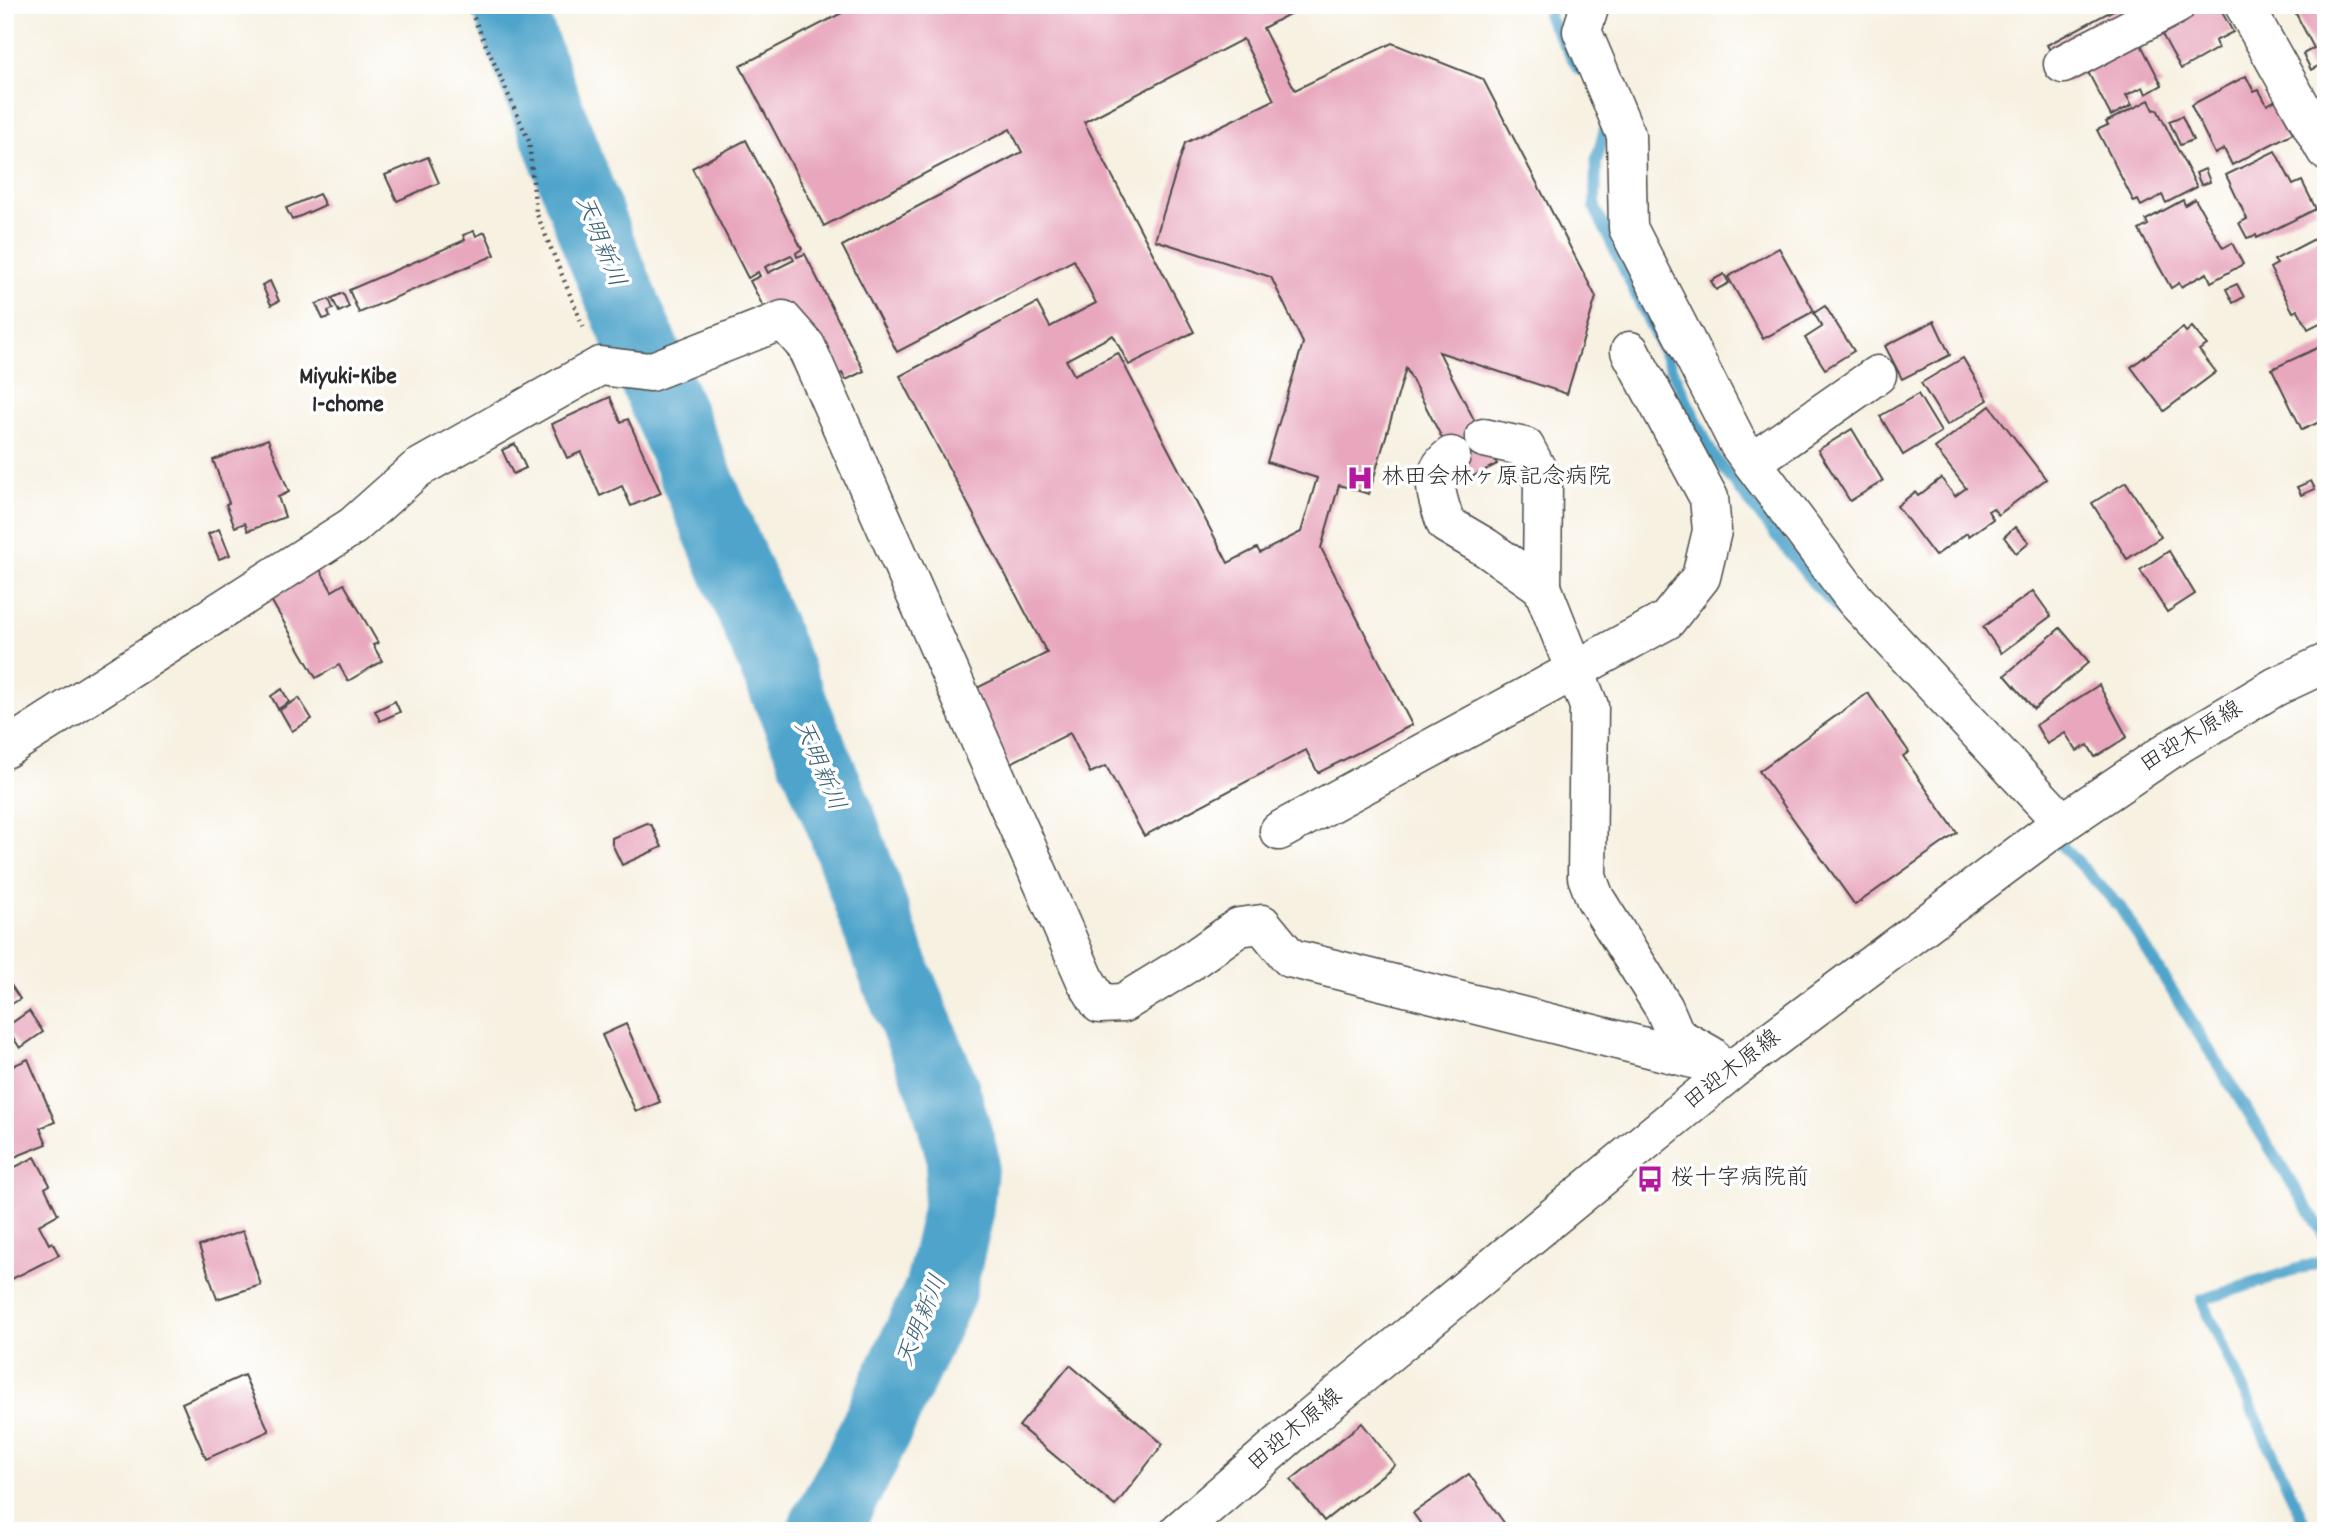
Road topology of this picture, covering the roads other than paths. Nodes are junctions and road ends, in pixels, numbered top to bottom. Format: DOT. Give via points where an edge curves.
graph roads {
  1 [pos="1590,5"];
  2 [pos="2176,5"];
  3 [pos="2244,5"];
  4 [pos="2063,64"];
  5 [pos="2326,152"];
  6 [pos="1630,351"];
  7 [pos="1877,375"];
  8 [pos="1484,438"];
  9 [pos="1451,456"];
  10 [pos="1752,462"];
  11 [pos="1542,587"];
  12 [pos="2326,663"];
  13 [pos="1575,671"];
  14 [pos="5,748"];
  15 [pos="2063,823"];
  16 [pos="1279,831"];
  17 [pos="1734,1069"];
  18 [pos="1179,1531"];
  1 -- 10 [label="street" via="1582,31 1626,135 1628,228 1739,445"];
  2 -- 4 [label="street"];
  3 -- 5 [label="street"];
  6 -- 13 [label="street" via="1709,498 1712,531 1701,577 1667,621"];
  7 -- 10 [label="street"];
  8 -- 11 [label="street" via="1525,447 1544,481"];
  9 -- 11 [label="street" via="1441,463 1434,487 1446,524"];
  10 -- 15 [label="street" via="1856,601"];
  11 -- 13 [label="street"];
  12 -- 15 [label="street, 田迎木原線" via="2275,687 2171,749"];
  13 -- 16 [label="street"];
  13 -- 17 [label="street" via="1589,706 1587,877 1595,898 1664,1008 1676,1036"];
  14 -- 17 [label="street" via="353,526 416,469 600,366 650,372 783,320 806,346 1100,1004 1123,1003 1238,928 1262,924 1290,958"];
  15 -- 17 [label="street, 田迎木原線"];
  17 -- 18 [label="street, 田迎木原線"];
}
